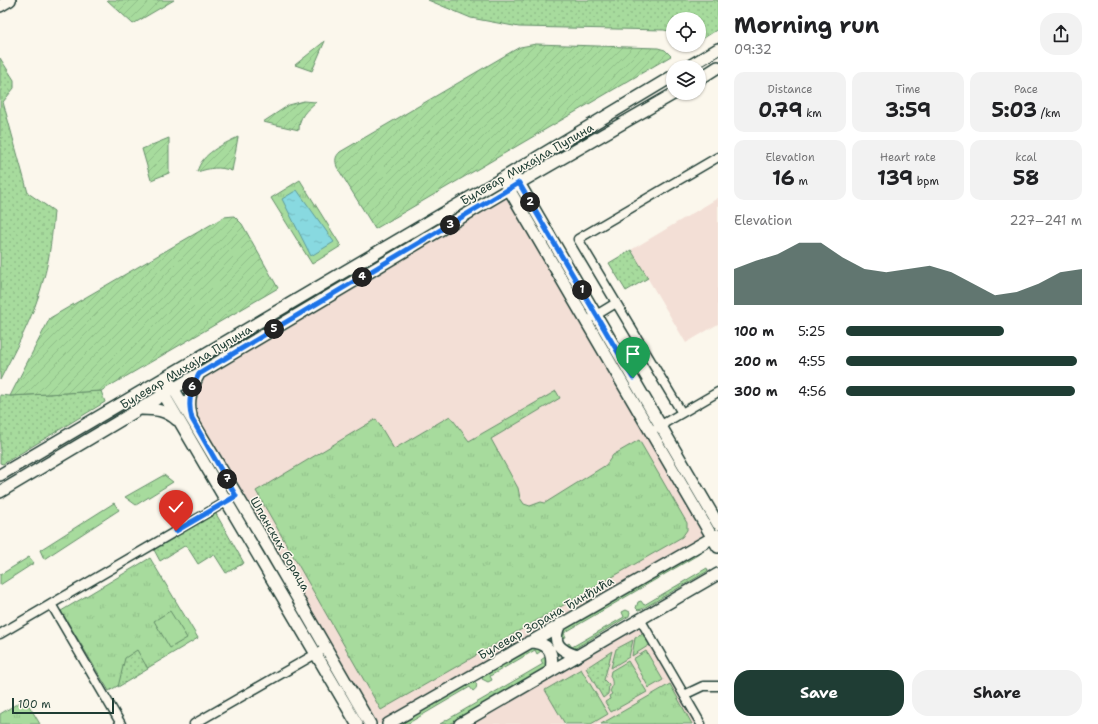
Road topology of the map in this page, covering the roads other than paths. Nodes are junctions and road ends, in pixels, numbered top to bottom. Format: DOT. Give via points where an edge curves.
graph roads {
  1 [pos="10,0"];
  2 [pos="0,6"];
  3 [pos="718,49"];
  4 [pos="700,60"];
  5 [pos="718,67"];
  6 [pos="706,75"];
  7 [pos="666,80"];
  8 [pos="666,98"];
  9 [pos="718,157"];
  10 [pos="513,172"];
  11 [pos="502,178"];
  12 [pos="519,183"];
  13 [pos="509,189"];
  14 [pos="338,275"];
  15 [pos="346,287"];
  16 [pos="616,303"];
  17 [pos="592,318"];
  18 [pos="199,374"];
  19 [pos="166,376"];
  20 [pos="157,383"];
  21 [pos="174,389"];
  22 [pos="718,392"];
  23 [pos="164,395"];
  24 [pos="140,409"];
  25 [pos="682,413"];
  26 [pos="192,419"];
  27 [pos="181,424"];
  28 [pos="656,428"];
  29 [pos="0,475"];
  30 [pos="0,492"];
  31 [pos="236,496"];
  32 [pos="226,502"];
  33 [pos="718,524"];
  34 [pos="716,540"];
  35 [pos="718,574"];
  36 [pos="51,604"];
  37 [pos="640,619"];
  38 [pos="560,624"];
  39 [pos="0,634"];
  40 [pos="529,642"];
  41 [pos="321,651"];
  42 [pos="577,656"];
  43 [pos="551,671"];
  44 [pos="718,686"];
  45 [pos="684,695"];
  46 [pos="121,724"];
  47 [pos="194,724"];
  48 [pos="357,724"];
  49 [pos="370,724"];
  50 [pos="388,724"];
  51 [pos="460,724"];
  52 [pos="701,724"];
  1 -- 2 [label="street"];
  3 -- 4 [label="street"];
  5 -- 6 [label="street"];
  7 -- 10 [label="street, Булевар Михајла Пупина"];
  8 -- 12 [label="street, Булевар Михајла Пупина"];
  9 -- 16 [label="street" via="578,239"];
  10 -- 11 [label="street, Булевар Михајла Пупина"];
  10 -- 12 [label="street"];
  11 -- 13 [label="street"];
  11 -- 14 [label="street, Булевар Михајла Пупина"];
  12 -- 13 [label="street, Булевар Михајла Пупина"];
  12 -- 17 [label="street"];
  13 -- 15 [label="street, Булевар Михајла Пупина"];
  13 -- 17 [label="street"];
  14 -- 15 [label="street"];
  14 -- 19 [label="street, Булевар Михајла Пупина"];
  15 -- 18 [label="street, Булевар Михајла Пупина"];
  16 -- 17 [label="street"];
  16 -- 25 [label="street"];
  17 -- 28 [label="street"];
  18 -- 21 [label="street, Булевар Михајла Пупина"];
  18 -- 26 [label="street" via="189,399"];
  19 -- 20 [label="street, Булевар Михајла Пупина"];
  19 -- 21 [label="street, Шпанских бораца"];
  20 -- 23 [label="street, Шпанских бораца"];
  20 -- 29 [label="street, Булевар Михајла Пупина"];
  21 -- 23 [label="street, Булевар Михајла Пупина"];
  21 -- 26 [label="street, Шпанских бораца"];
  22 -- 25 [label="street"];
  23 -- 24 [label="street, Булевар Михајла Пупина"];
  23 -- 27 [label="street, Шпанских бораца"];
  24 -- 27 [label="street" via="154,409 172,415"];
  24 -- 30 [label="street, Булевар Михајла Пупина"];
  25 -- 28 [label="street"];
  26 -- 31 [label="street, Шпанских бораца"];
  27 -- 32 [label="street, Шпанских бораца"];
  28 -- 33 [label="street"];
  28 -- 34 [label="street"];
  31 -- 32 [label="street"];
  31 -- 41 [label="street, Шпанских бораца"];
  32 -- 36 [label="street"];
  32 -- 41 [label="street, Шпанских бораца"];
  34 -- 38 [label="street, Булевар Зорана Ђинђића"];
  35 -- 37 [label="street"];
  36 -- 39 [label="street"];
  36 -- 46 [label="street"];
  37 -- 42 [label="street"];
  37 -- 45 [label="street"];
  38 -- 40 [label="street, Булевар Зорана Ђинђића"];
  38 -- 42 [label="street" via="556,632 558,645 567,653"];
  40 -- 43 [label="street" via="544,645 549,651"];
  40 -- 50 [label="street, Булевар Зорана Ђинђића"];
  41 -- 47 [label="street"];
  41 -- 48 [label="street, Шпанских бораца"];
  41 -- 49 [label="street, Шпанских бораца"];
  42 -- 43 [label="street"];
  43 -- 51 [label="street"];
  44 -- 45 [label="street" via="703,686"];
  45 -- 52 [label="street"];
}
